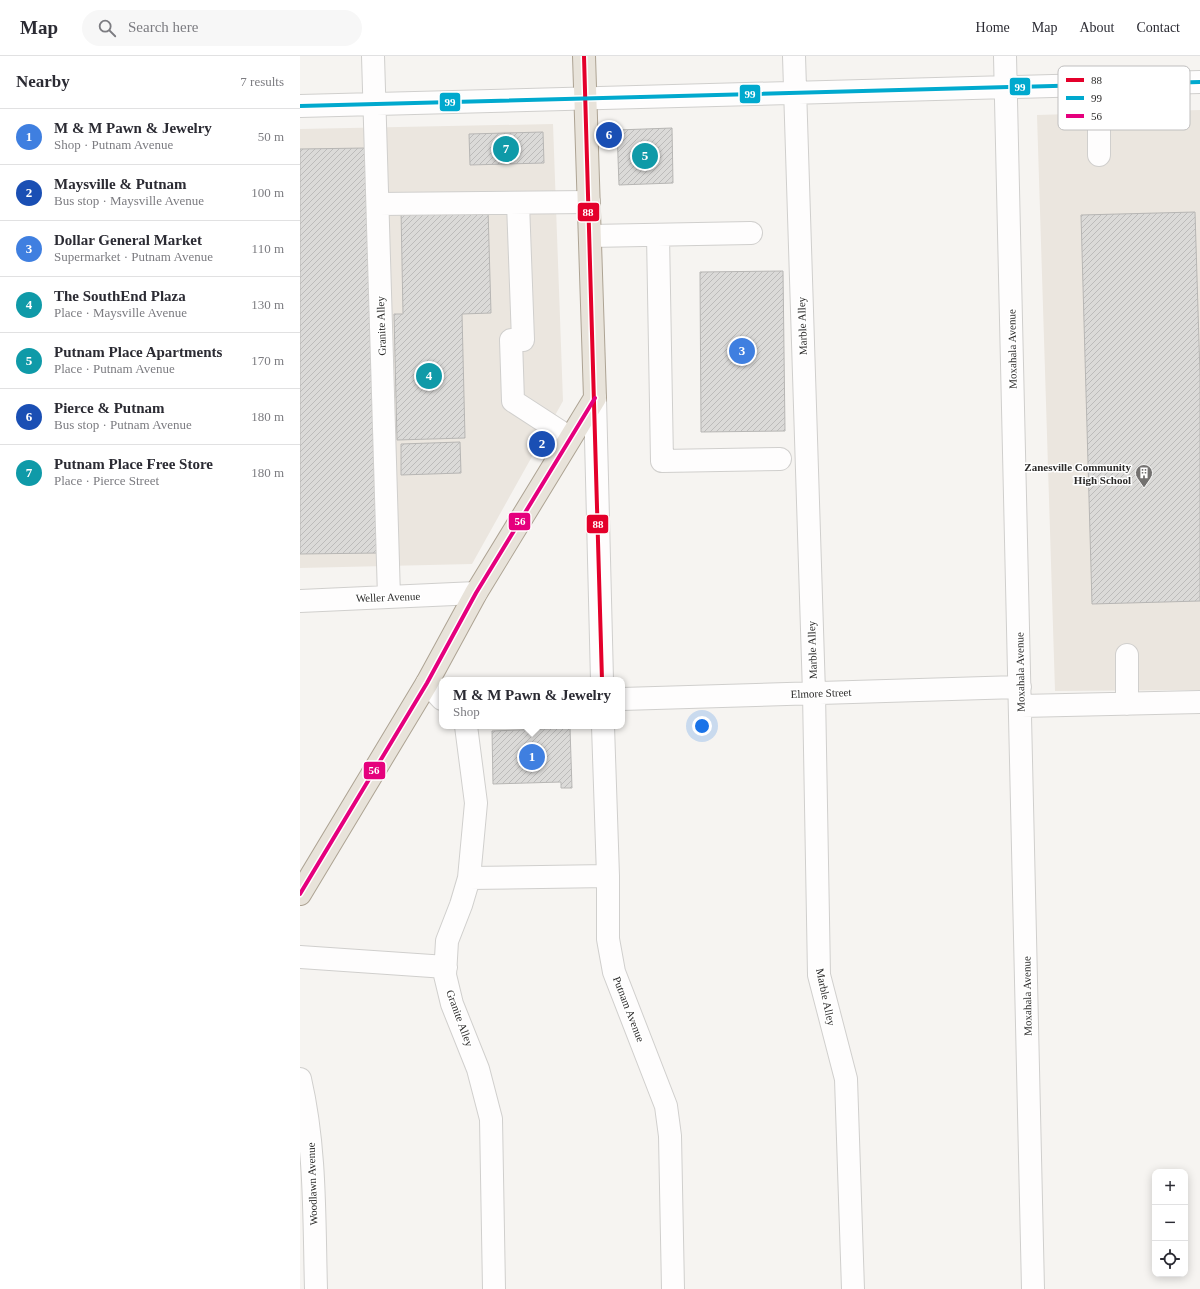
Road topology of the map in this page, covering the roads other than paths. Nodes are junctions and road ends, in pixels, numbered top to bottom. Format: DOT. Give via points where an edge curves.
graph roads {
  1 [pos="373,56"];
  2 [pos="584,56"];
  3 [pos="794,56"];
  4 [pos="1005,56"];
  5 [pos="1190,82"];
  6 [pos="1200,82"];
  7 [pos="1058,85"];
  8 [pos="1006,86"];
  9 [pos="795,92"];
  10 [pos="586,98"];
  11 [pos="375,104"];
  12 [pos="300,106"];
  13 [pos="1100,130"];
  14 [pos="1100,155"];
  15 [pos="589,202"];
  16 [pos="518,203"];
  17 [pos="378,204"];
  18 [pos="751,233"];
  19 [pos="658,235"];
  20 [pos="590,236"];
  21 [pos="595,398"];
  22 [pos="570,438"];
  23 [pos="780,459"];
  24 [pos="476,593"];
  25 [pos="389,597"];
  26 [pos="300,601"];
  27 [pos="1127,655"];
  28 [pos="602,677"];
  29 [pos="427,683"];
  30 [pos="814,693"];
  31 [pos="439,696"];
  32 [pos="1020,697"];
  33 [pos="625,699"];
  34 [pos="1200,702"];
  35 [pos="1127,704"];
  36 [pos="466,729"];
  37 [pos="603,729"];
  38 [pos="608,876"];
  39 [pos="469,878"];
  40 [pos="300,894"];
  41 [pos="300,957"];
  42 [pos="446,967"];
  43 [pos="300,1079"];
  44 [pos="316,1289"];
  45 [pos="494,1289"];
  46 [pos="673,1289"];
  47 [pos="853,1289"];
  48 [pos="1032,1289"];
  1 -- 11 [label="street, Granite Alley"];
  2 -- 10 [label="main road"];
  3 -- 9 [label="street, Marble Alley"];
  4 -- 8 [label="street, Moxahala Avenue"];
  5 -- 6 [label="street"];
  7 -- 8 [label="street"];
  8 -- 9 [label="street"];
  8 -- 32 [label="street, Moxahala Avenue"];
  9 -- 10 [label="street"];
  9 -- 30 [label="street, Marble Alley"];
  10 -- 11 [label="street"];
  10 -- 15 [label="main road"];
  11 -- 12 [label="street"];
  11 -- 17 [label="street, Granite Alley"];
  13 -- 14 [label="street"];
  15 -- 16 [label="street"];
  15 -- 20 [label="main road"];
  16 -- 17 [label="street"];
  16 -- 22 [label="street" via="523,340 511,340 513,401"];
  17 -- 25 [label="street, Granite Alley"];
  18 -- 19 [label="street"];
  19 -- 20 [label="street"];
  19 -- 23 [label="street" via="662,461"];
  20 -- 21 [label="main road"];
  21 -- 22 [label="main road"];
  21 -- 28 [label="street"];
  22 -- 24 [label="main road"];
  24 -- 25 [label="street, Weller Avenue"];
  24 -- 29 [label="main road"];
  25 -- 26 [label="street, Weller Avenue"];
  27 -- 35 [label="street"];
  29 -- 31 [label="street"];
  29 -- 40 [label="main road"];
  30 -- 32 [label="street, Elmore Street"];
  30 -- 33 [label="street, Elmore Street"];
  30 -- 47 [label="street, Marble Alley" via="819,975 846,1079"];
  32 -- 35 [label="street, Elmore Street"];
  32 -- 48 [label="street, Moxahala Avenue"];
  34 -- 35 [label="street, Elmore Street"];
  36 -- 39 [label="street, Granite Alley" via="476,803"];
  37 -- 38 [label="street, Putnam Avenue"];
  38 -- 39 [label="street"];
  38 -- 46 [label="street, Putnam Avenue" via="608,939 614,972 666,1106 670,1136"];
  39 -- 42 [label="street, Granite Alley" via="447,941"];
  41 -- 42 [label="street"];
  42 -- 45 [label="street, Granite Alley" via="445,975 452,1004 478,1069 491,1119"];
  43 -- 44 [label="street, Woodlawn Avenue" via="310,1130"];
}
